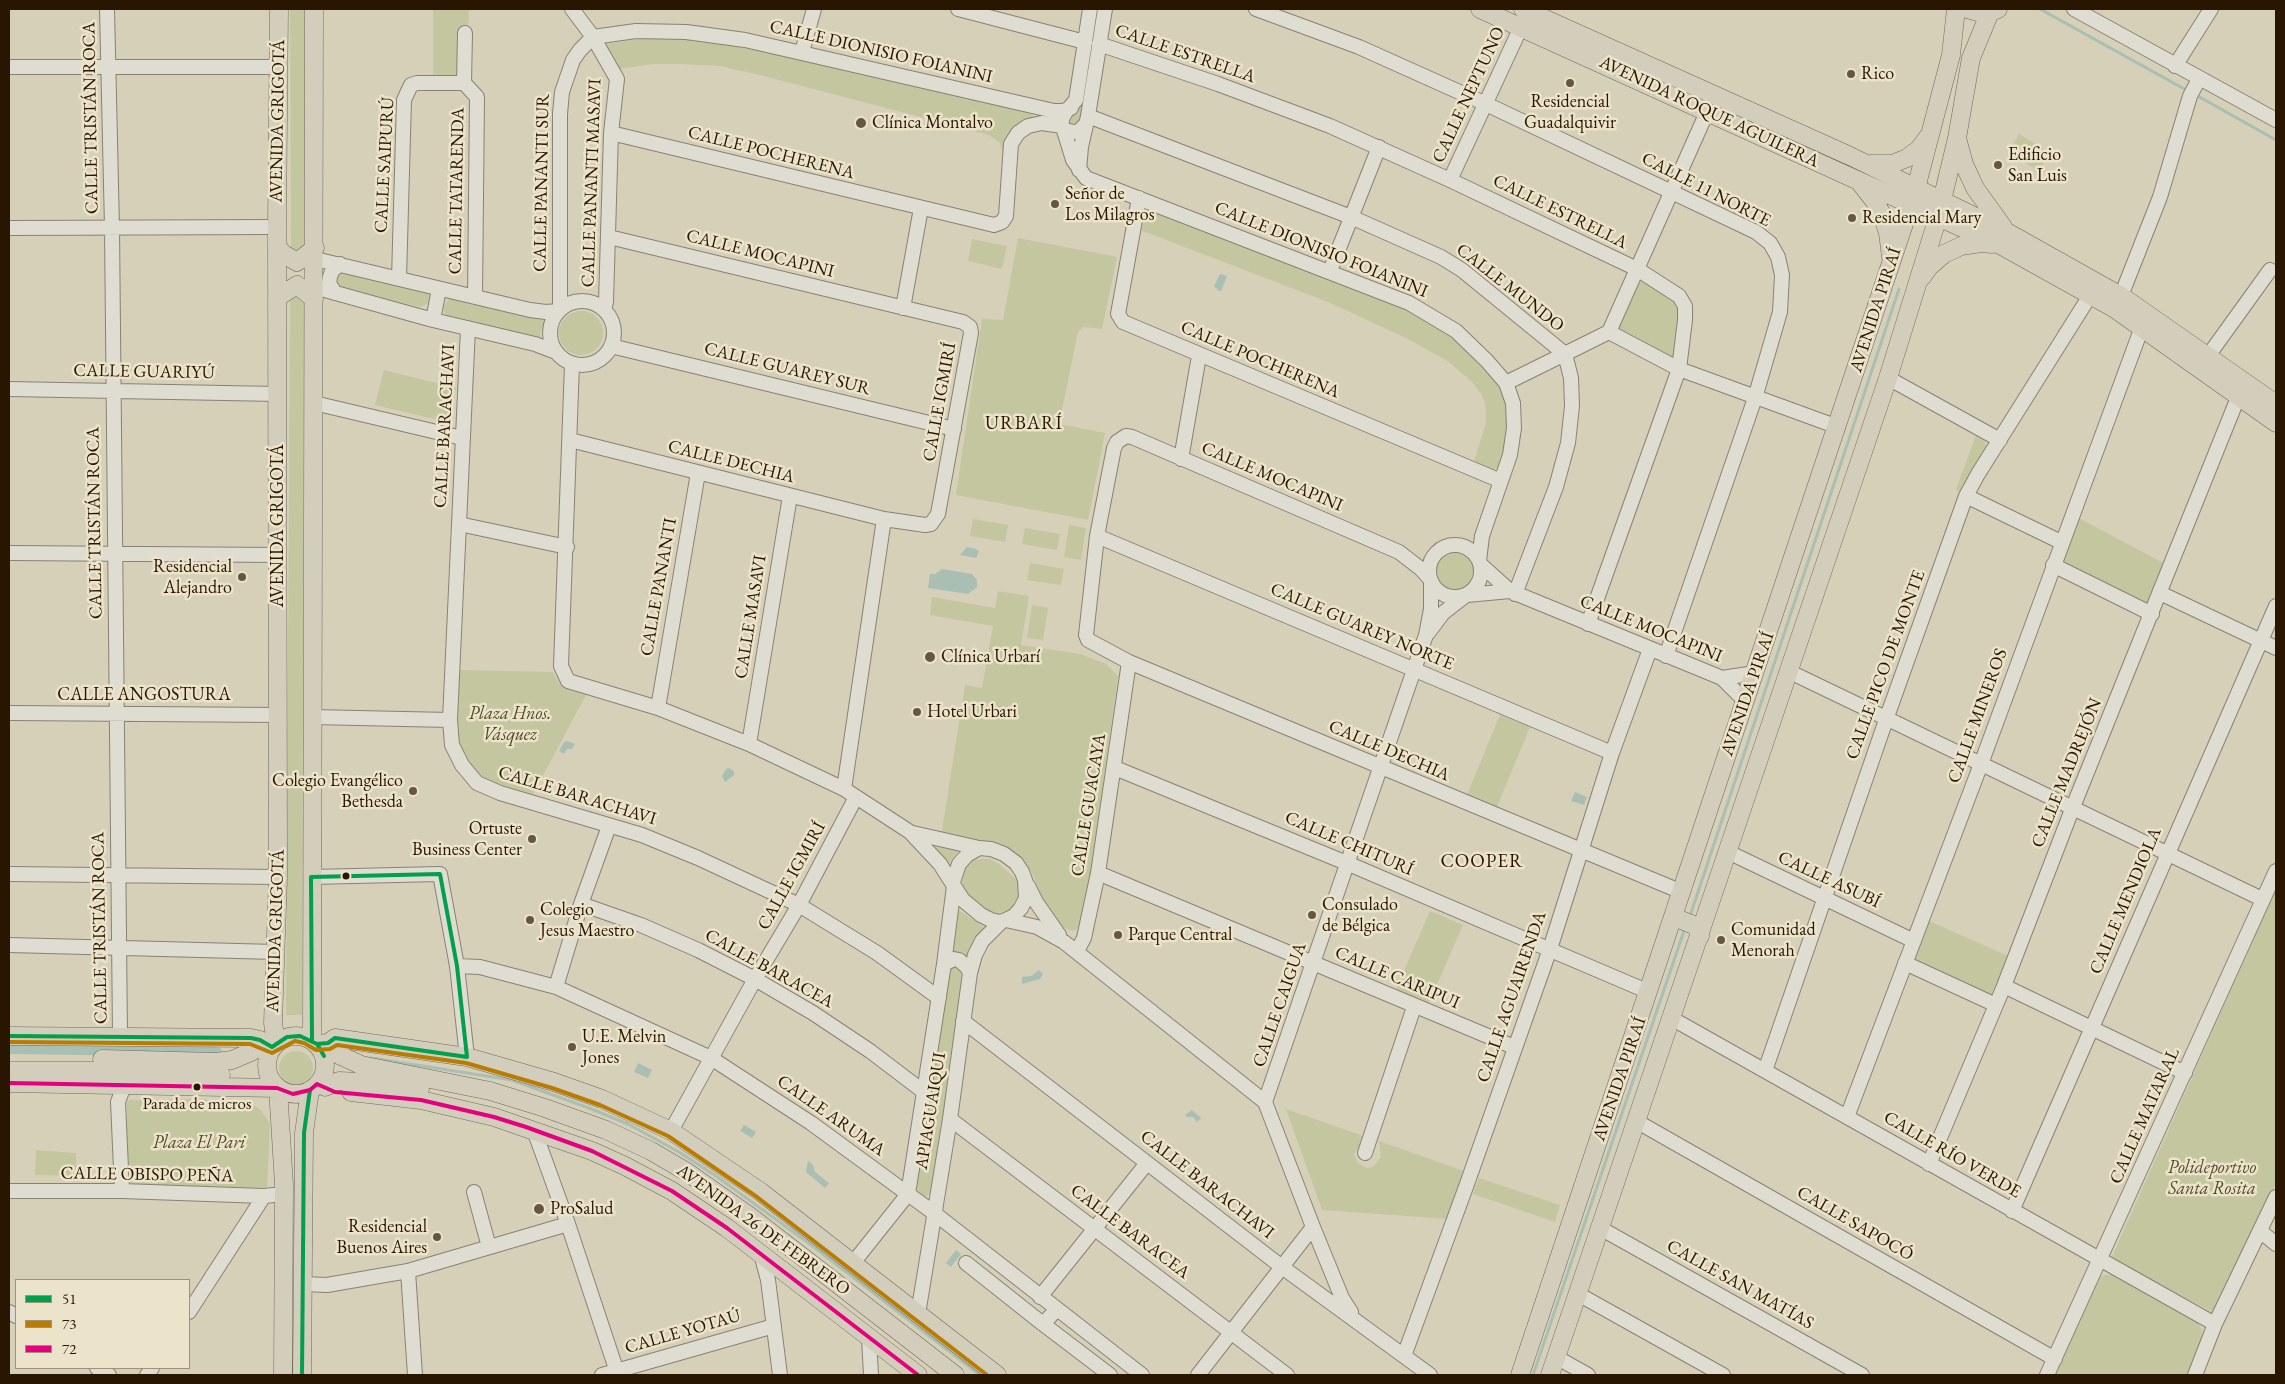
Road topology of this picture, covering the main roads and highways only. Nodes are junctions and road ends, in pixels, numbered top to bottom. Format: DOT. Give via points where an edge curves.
graph roads {
  1 [pos="279,9"];
  2 [pos="314,9"];
  3 [pos="1480,9"];
  4 [pos="1523,9"];
  5 [pos="1956,9"];
  6 [pos="1967,9"];
  7 [pos="1994,10"];
  8 [pos="1934,123"];
  9 [pos="1957,138"];
  10 [pos="1862,162"];
  11 [pos="1855,179"];
  12 [pos="1916,188"];
  13 [pos="1911,205"];
  14 [pos="1940,209"];
  15 [pos="2003,238"];
  16 [pos="277,245"];
  17 [pos="315,253"];
  18 [pos="289,259"];
  19 [pos="1892,264"];
  20 [pos="302,274"];
  21 [pos="1918,283"];
  22 [pos="284,292"];
  23 [pos="314,293"];
  24 [pos="2118,302"];
  25 [pos="2146,321"];
  26 [pos="2273,401"];
  27 [pos="2276,423"];
  28 [pos="1786,592"];
  29 [pos="1810,596"];
  30 [pos="1686,924"];
  31 [pos="9,1036"];
  32 [pos="319,1042"];
  33 [pos="271,1044"];
  34 [pos="9,1060"];
  35 [pos="9,1071"];
  36 [pos="9,1077"];
  37 [pos="9,1083"];
  38 [pos="27,1084"];
  39 [pos="275,1085"];
  40 [pos="317,1087"];
  41 [pos="284,1190"];
  42 [pos="303,1253"];
  43 [pos="896,1343"];
  44 [pos="283,1375"];
  45 [pos="302,1375"];
  46 [pos="917,1375"];
  47 [pos="938,1375"];
  48 [pos="955,1375"];
  49 [pos="996,1375"];
  50 [pos="1520,1375"];
  51 [pos="1550,1375"];
  1 -- 16 [label="main road, AVENIDA GRIGOTÁ"];
  2 -- 17 [label="main road, AVENIDA GRIGOTÁ"];
  3 -- 11 [label="main road, AVENIDA ROQUE AGUILERA"];
  4 -- 10 [label="main road, AVENIDA ROQUE AGUILERA"];
  5 -- 8 [label="main road, AVENIDA PIRAÍ" via="1951,55"];
  6 -- 7 [label="main road" via="1977,12"];
  7 -- 9 [label="main road, AVENIDA PIRAÍ" via="1971,58"];
  8 -- 10 [label="main road" via="1919,149 1906,158 1892,164"];
  8 -- 12 [label="main road, AVENIDA PIRAÍ"];
  9 -- 14 [label="main road, AVENIDA PIRAÍ"];
  9 -- 15 [label="main road" via="1975,188"];
  10 -- 12 [label="main road, AVENIDA ROQUE AGUILERA"];
  11 -- 13 [label="main road, AVENIDA ROQUE AGUILERA"];
  11 -- 19 [label="main road" via="1883,217"];
  12 -- 13 [label="main road, AVENIDA PIRAÍ"];
  12 -- 14 [label="main road, AVENIDA ROQUE AGUILERA"];
  13 -- 14 [label="main road, AVENIDA ROQUE AGUILERA"];
  13 -- 19 [label="main road, AVENIDA PIRAÍ"];
  14 -- 15 [label="main road"];
  14 -- 21 [label="main road, AVENIDA PIRAÍ"];
  15 -- 21 [label="main road" via="1961,246 1944,254 1929,266"];
  15 -- 24 [label="main road"];
  15 -- 24 [label="main road" via="2090,294"];
  16 -- 18 [label="main road"];
  16 -- 22 [label="main road, AVENIDA GRIGOTÁ"];
  17 -- 18 [label="main road" via="297,262"];
  17 -- 20 [label="main road"];
  17 -- 23 [label="main road, AVENIDA GRIGOTÁ"];
  18 -- 20 [label="main road"];
  19 -- 28 [label="main road, AVENIDA PIRAÍ"];
  20 -- 22 [label="main road"];
  20 -- 23 [label="main road"];
  21 -- 29 [label="main road, AVENIDA PIRAÍ" via="1888,378"];
  22 -- 23 [label="main road" via="297,285"];
  22 -- 33 [label="main road, AVENIDA GRIGOTÁ" via="278,394 278,877"];
  23 -- 32 [label="main road, AVENIDA GRIGOTÁ" via="311,877"];
  24 -- 25 [label="main road"];
  25 -- 26 [label="main road" via="2208,356"];
  25 -- 27 [label="main road"];
  28 -- 29 [label="main road"];
  28 -- 30 [label="main road, AVENIDA PIRAÍ" via="1755,673 1682,892"];
  29 -- 30 [label="main road, AVENIDA PIRAÍ" via="1728,852"];
  30 -- 50 [label="main road, AVENIDA PIRAÍ" via="1649,992"];
  30 -- 51 [label="main road, AVENIDA PIRAÍ" via="1672,1018"];
  31 -- 33 [label="main road" via="251,1038"];
  32 -- 33 [label="main road" via="294,1036"];
  32 -- 40 [label="main road" via="325,1062 324,1074"];
  32 -- 48 [label="main road, AVENIDA 26 DE FEBRERO" via="361,1064 490,1091 606,1130 651,1151 751,1217"];
  32 -- 49 [label="main road, AVENIDA 26 DE FEBRERO" via="335,1038 467,1057 562,1085 671,1131 762,1192"];
  33 -- 34 [label="main road" via="232,1060 216,1062"];
  33 -- 39 [label="main road" via="266,1063"];
  35 -- 39 [label="main road" via="99,1071"];
  36 -- 38 [label="main road"];
  37 -- 38 [label="main road"];
  38 -- 39 [label="main road"];
  39 -- 40 [label="main road" via="293,1094"];
  39 -- 41 [label="main road"];
  40 -- 42 [label="main road" via="304,1133"];
  40 -- 43 [label="main road, AVENIDA 26 DE FEBRERO" via="339,1081 385,1083 425,1090 488,1102 605,1141 684,1182"];
  40 -- 46 [label="main road, AVENIDA 26 DE FEBRERO" via="335,1092 421,1100 494,1117 592,1150 672,1191 761,1254"];
  41 -- 42 [label="main road" via="288,1198 289,1249"];
  41 -- 44 [label="main road"];
  42 -- 45 [label="main road"];
  43 -- 46 [label="main road"];
  43 -- 47 [label="main road, AVENIDA 26 DE FEBRERO"];
}
